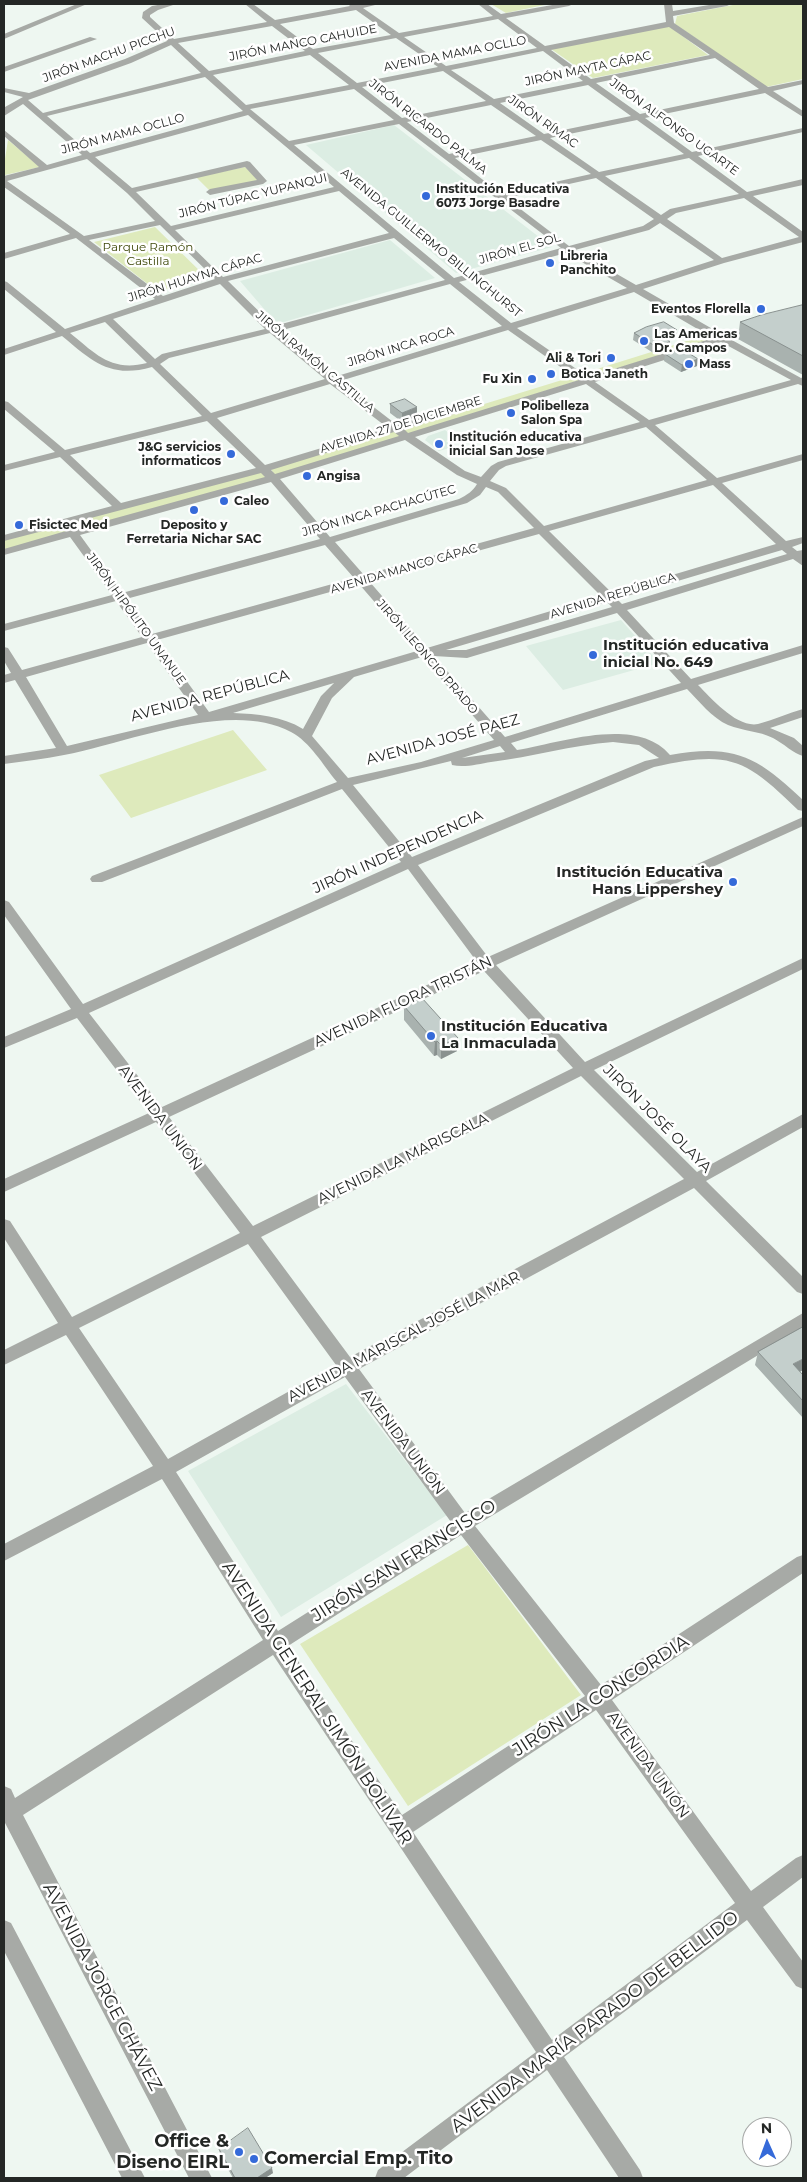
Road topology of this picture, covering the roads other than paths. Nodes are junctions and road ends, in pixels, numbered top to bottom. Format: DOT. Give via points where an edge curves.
graph roads {
  1 [pos="83,4"];
  2 [pos="172,4"];
  3 [pos="249,4"];
  4 [pos="376,4"];
  5 [pos="482,4"];
  6 [pos="570,4"];
  7 [pos="668,4"];
  8 [pos="727,4"];
  9 [pos="354,6"];
  10 [pos="669,14"];
  11 [pos="500,17"];
  12 [pos="273,23"];
  13 [pos="670,24"];
  14 [pos="399,36"];
  15 [pos="4,37"];
  16 [pos="93,40"];
  17 [pos="172,42"];
  18 [pos="544,49"];
  19 [pos="311,52"];
  20 [pos="715,56"];
  21 [pos="444,68"];
  22 [pos="4,70"];
  23 [pos="207,74"];
  24 [pos="590,81"];
  25 [pos="803,82"];
  26 [pos="353,85"];
  27 [pos="4,90"];
  28 [pos="766,90"];
  29 [pos="27,98"];
  30 [pos="492,102"];
  31 [pos="246,110"];
  32 [pos="4,114"];
  33 [pos="43,115"];
  34 [pos="803,115"];
  35 [pos="639,117"];
  36 [pos="401,120"];
  37 [pos="803,130"];
  38 [pos="4,132"];
  39 [pos="543,137"];
  40 [pos="289,144"];
  41 [pos="692,155"];
  42 [pos="90,156"];
  43 [pos="448,157"];
  44 [pos="46,168"];
  45 [pos="598,176"];
  46 [pos="4,179"];
  47 [pos="803,182"];
  48 [pos="4,183"];
  49 [pos="341,188"];
  50 [pos="130,191"];
  51 [pos="210,192"];
  52 [pos="747,195"];
  53 [pos="499,197"];
  54 [pos="660,219"];
  55 [pos="162,222"];
  56 [pos="170,229"];
  57 [pos="397,234"];
  58 [pos="79,237"];
  59 [pos="803,237"];
  60 [pos="567,248"];
  61 [pos="4,256"];
  62 [pos="721,261"];
  63 [pos="222,280"];
  64 [pos="452,281"];
  65 [pos="4,284"];
  66 [pos="635,289"];
  67 [pos="162,301"];
  68 [pos="756,318"];
  69 [pos="107,319"];
  70 [pos="767,325"];
  71 [pos="510,327"];
  72 [pos="272,330"];
  73 [pos="709,332"];
  74 [pos="62,334"];
  75 [pos="721,338"];
  76 [pos="4,352"];
  77 [pos="155,363"];
  78 [pos="580,377"];
  79 [pos="333,380"];
  80 [pos="802,381"];
  81 [pos="4,404"];
  82 [pos="210,417"];
  83 [pos="646,422"];
  84 [pos="396,428"];
  85 [pos="406,437"];
  86 [pos="62,453"];
  87 [pos="803,457"];
  88 [pos="4,468"];
  89 [pos="263,468"];
  90 [pos="273,478"];
  91 [pos="714,481"];
  92 [pos="484,484"];
  93 [pos="179,492"];
  94 [pos="188,502"];
  95 [pos="119,507"];
  96 [pos="65,522"];
  97 [pos="542,530"];
  98 [pos="75,534"];
  99 [pos="4,538"];
  100 [pos="803,540"];
  101 [pos="327,541"];
  102 [pos="784,546"];
  103 [pos="4,552"];
  104 [pos="800,557"];
  105 [pos="362,581"];
  106 [pos="120,597"];
  107 [pos="609,597"];
  108 [pos="619,608"];
  109 [pos="4,628"];
  110 [pos="150,639"];
  111 [pos="803,649"];
  112 [pos="4,651"];
  113 [pos="423,653"];
  114 [pos="350,674"];
  115 [pos="20,675"];
  116 [pos="4,679"];
  117 [pos="689,684"];
  118 [pos="803,713"];
  119 [pos="206,717"];
  120 [pos="758,728"];
  121 [pos="306,736"];
  122 [pos="501,742"];
  123 [pos="64,751"];
  124 [pos="803,752"];
  125 [pos="514,755"];
  126 [pos="4,760"];
  127 [pos="667,760"];
  128 [pos="423,765"];
  129 [pos="346,783"];
  130 [pos="803,807"];
  131 [pos="803,821"];
  132 [pos="410,863"];
  133 [pos="97,879"];
  134 [pos="4,905"];
  135 [pos="803,963"];
  136 [pos="486,964"];
  137 [pos="80,1012"];
  138 [pos="4,1043"];
  139 [pos="584,1069"];
  140 [pos="158,1116"];
  141 [pos="803,1120"];
  142 [pos="696,1180"];
  143 [pos="4,1186"];
  144 [pos="4,1225"];
  145 [pos="250,1234"];
  146 [pos="803,1287"];
  147 [pos="803,1320"];
  148 [pos="68,1325"];
  149 [pos="4,1358"];
  150 [pos="347,1367"];
  151 [pos="165,1469"];
  152 [pos="464,1524"];
  153 [pos="4,1553"];
  154 [pos="803,1562"];
  155 [pos="275,1642"];
  156 [pos="598,1697"];
  157 [pos="7,1804"];
  158 [pos="399,1829"];
  159 [pos="803,1865"];
  160 [pos="750,1905"];
  161 [pos="4,1930"];
  162 [pos="803,1979"];
  163 [pos="551,2054"];
  164 [pos="134,2178"];
  165 [pos="201,2178"];
  166 [pos="386,2178"];
  167 [pos="632,2178"];
  1 -- 15 [label="street"];
  2 -- 17 [label="street, AVENIDA GUILLERMO BILLINGHURST" via="146,14 146,18"];
  3 -- 12 [label="street, JIRÓN RICARDO PALMA"];
  4 -- 9 [label="street, JIRÓN MACHU PICCHU"];
  5 -- 11 [label="street, JIRÓN ALFONSO UGARTE"];
  6 -- 11 [label="street, JIRÓN MANCO CAHUIDE"];
  7 -- 10 [label="street"];
  8 -- 10 [label="street"];
  9 -- 12 [label="street, JIRÓN MACHU PICCHU"];
  9 -- 14 [label="street, JIRÓN RÍMAC"];
  10 -- 13 [label="street"];
  11 -- 14 [label="street, JIRÓN MANCO CAHUIDE"];
  11 -- 18 [label="street, JIRÓN ALFONSO UGARTE"];
  12 -- 17 [label="street, JIRÓN MACHU PICCHU"];
  12 -- 19 [label="street, JIRÓN RICARDO PALMA"];
  13 -- 18 [label="street, AVENIDA MAMA OCLLO"];
  13 -- 20 [label="street"];
  14 -- 19 [label="street, JIRÓN MANCO CAHUIDE"];
  14 -- 21 [label="street, JIRÓN RÍMAC"];
  16 -- 22 [label="street"];
  17 -- 23 [label="street, AVENIDA GUILLERMO BILLINGHURST"];
  17 -- 29 [label="street, JIRÓN MACHU PICCHU"];
  18 -- 21 [label="street, AVENIDA MAMA OCLLO"];
  18 -- 24 [label="street, JIRÓN ALFONSO UGARTE"];
  19 -- 23 [label="street, JIRÓN MANCO CAHUIDE"];
  19 -- 26 [label="street, JIRÓN RICARDO PALMA"];
  20 -- 24 [label="street, JIRÓN MAYTA CÁPAC"];
  20 -- 28 [label="street"];
  21 -- 26 [label="street, AVENIDA MAMA OCLLO"];
  21 -- 30 [label="street, JIRÓN RÍMAC"];
  23 -- 31 [label="street, AVENIDA GUILLERMO BILLINGHURST"];
  23 -- 33 [label="street, JIRÓN MANCO CAHUIDE"];
  24 -- 30 [label="street, JIRÓN MAYTA CÁPAC"];
  24 -- 35 [label="street, JIRÓN ALFONSO UGARTE"];
  25 -- 28 [label="street"];
  26 -- 31 [label="street, AVENIDA MAMA OCLLO"];
  26 -- 36 [label="street, JIRÓN RICARDO PALMA"];
  27 -- 29 [label="street"];
  28 -- 34 [label="street"];
  28 -- 35 [label="street"];
  29 -- 32 [label="street, JIRÓN MACHU PICCHU"];
  29 -- 33 [label="street, JIRÓN RAMÓN CASTILLA"];
  30 -- 36 [label="street, JIRÓN MAYTA CÁPAC"];
  30 -- 39 [label="street, JIRÓN RÍMAC"];
  31 -- 40 [label="street, AVENIDA GUILLERMO BILLINGHURST"];
  31 -- 42 [label="street, JIRÓN MAMA OCLLO"];
  33 -- 42 [label="street, JIRÓN RAMÓN CASTILLA"];
  35 -- 39 [label="street"];
  35 -- 41 [label="street, JIRÓN ALFONSO UGARTE"];
  36 -- 40 [label="street, JIRÓN MAYTA CÁPAC"];
  36 -- 43 [label="street, JIRÓN RICARDO PALMA"];
  37 -- 41 [label="street"];
  38 -- 44 [label="street"];
  39 -- 43 [label="street"];
  39 -- 45 [label="street, JIRÓN RÍMAC"];
  40 -- 49 [label="street, AVENIDA GUILLERMO BILLINGHURST"];
  41 -- 45 [label="street"];
  41 -- 52 [label="street, JIRÓN ALFONSO UGARTE"];
  42 -- 44 [label="street, JIRÓN MAMA OCLLO"];
  42 -- 50 [label="street, JIRÓN RAMÓN CASTILLA"];
  43 -- 53 [label="street, JIRÓN RICARDO PALMA"];
  44 -- 46 [label="street, JIRÓN MAMA OCLLO"];
  45 -- 53 [label="street"];
  45 -- 54 [label="street, JIRÓN RÍMAC"];
  47 -- 52 [label="street, JIRÓN EL SOL"];
  48 -- 58 [label="street"];
  49 -- 56 [label="street, JIRÓN TÚPAC YUPANQUI"];
  49 -- 57 [label="street, AVENIDA GUILLERMO BILLINGHURST"];
  50 -- 51 [label="street" via="247,164 264,181"];
  50 -- 55 [label="street, JIRÓN RAMÓN CASTILLA"];
  52 -- 54 [label="street, JIRÓN EL SOL" via="673,211"];
  52 -- 59 [label="street, JIRÓN ALFONSO UGARTE"];
  53 -- 60 [label="street, JIRÓN RICARDO PALMA"];
  54 -- 60 [label="street, JIRÓN EL SOL" via="646,228"];
  54 -- 62 [label="street, JIRÓN RÍMAC"];
  55 -- 56 [label="street, JIRÓN RAMÓN CASTILLA"];
  55 -- 58 [label="street, JIRÓN TÚPAC YUPANQUI"];
  56 -- 63 [label="street, JIRÓN RAMÓN CASTILLA"];
  57 -- 63 [label="street, JIRÓN HUAYNA CÁPAC"];
  57 -- 64 [label="street, AVENIDA GUILLERMO BILLINGHURST"];
  58 -- 61 [label="street, JIRÓN TÚPAC YUPANQUI"];
  58 -- 67 [label="street"];
  59 -- 62 [label="street, JIRÓN INCA ROCA"];
  60 -- 64 [label="street, JIRÓN EL SOL"];
  60 -- 66 [label="street, JIRÓN RICARDO PALMA"];
  62 -- 66 [label="street, JIRÓN INCA ROCA"];
  63 -- 67 [label="street, JIRÓN HUAYNA CÁPAC"];
  63 -- 72 [label="street, JIRÓN RAMÓN CASTILLA"];
  64 -- 71 [label="street, AVENIDA GUILLERMO BILLINGHURST"];
  64 -- 72 [label="street, JIRÓN EL SOL"];
  65 -- 74 [label="street"];
  66 -- 71 [label="street, JIRÓN INCA ROCA"];
  66 -- 73 [label="street, JIRÓN RICARDO PALMA"];
  67 -- 69 [label="street, JIRÓN HUAYNA CÁPAC"];
  68 -- 73 [label="street, AVENIDA 27 DE DICIEMBRE"];
  69 -- 74 [label="street, JIRÓN HUAYNA CÁPAC"];
  69 -- 77 [label="street, JIRÓN LEONCIO PRADO"];
  70 -- 75 [label="street, AVENIDA 27 DE DICIEMBRE"];
  71 -- 78 [label="street, AVENIDA GUILLERMO BILLINGHURST"];
  71 -- 79 [label="street, JIRÓN INCA ROCA"];
  72 -- 77 [label="street, JIRÓN EL SOL" via="166,356"];
  72 -- 79 [label="street, JIRÓN RAMÓN CASTILLA"];
  73 -- 75 [label="street, JIRÓN RICARDO PALMA"];
  73 -- 78 [label="street, AVENIDA 27 DE DICIEMBRE"];
  74 -- 76 [label="street, JIRÓN HUAYNA CÁPAC"];
  74 -- 77 [label="street" via="104,365 121,369"];
  75 -- 78 [label="street, AVENIDA 27 DE DICIEMBRE"];
  75 -- 80 [label="street, JIRÓN RICARDO PALMA"];
  77 -- 82 [label="street, JIRÓN LEONCIO PRADO"];
  78 -- 83 [label="street, AVENIDA GUILLERMO BILLINGHURST"];
  78 -- 84 [label="street, AVENIDA 27 DE DICIEMBRE"];
  78 -- 85 [label="street, AVENIDA 27 DE DICIEMBRE"];
  79 -- 82 [label="street, JIRÓN INCA ROCA"];
  79 -- 84 [label="street, JIRÓN RAMÓN CASTILLA"];
  80 -- 83 [label="street, JIRÓN INCA PACHACÚTEC"];
  81 -- 86 [label="street"];
  82 -- 86 [label="street, JIRÓN INCA ROCA"];
  82 -- 89 [label="street, JIRÓN LEONCIO PRADO"];
  83 -- 91 [label="street, AVENIDA GUILLERMO BILLINGHURST"];
  83 -- 92 [label="street, JIRÓN INCA PACHACÚTEC" via="502,464 490,470"];
  84 -- 85 [label="street, JIRÓN RAMÓN CASTILLA"];
  84 -- 89 [label="street, AVENIDA 27 DE DICIEMBRE"];
  85 -- 90 [label="street, AVENIDA 27 DE DICIEMBRE"];
  85 -- 92 [label="street, JIRÓN RAMÓN CASTILLA"];
  86 -- 88 [label="street, JIRÓN INCA ROCA"];
  86 -- 95 [label="street"];
  87 -- 91 [label="street, AVENIDA MANCO CÁPAC"];
  89 -- 90 [label="street, JIRÓN LEONCIO PRADO"];
  89 -- 93 [label="street, AVENIDA 27 DE DICIEMBRE"];
  90 -- 94 [label="street, AVENIDA 27 DE DICIEMBRE"];
  90 -- 101 [label="street, JIRÓN LEONCIO PRADO"];
  91 -- 97 [label="street, AVENIDA MANCO CÁPAC"];
  91 -- 102 [label="street, AVENIDA GUILLERMO BILLINGHURST"];
  92 -- 97 [label="street, JIRÓN RAMÓN CASTILLA" via="502,490"];
  92 -- 101 [label="street, JIRÓN INCA PACHACÚTEC" via="472,497 463,501"];
  93 -- 94 [label="street"];
  93 -- 95 [label="street, AVENIDA 27 DE DICIEMBRE"];
  94 -- 98 [label="street, AVENIDA 27 DE DICIEMBRE"];
  95 -- 96 [label="street, AVENIDA 27 DE DICIEMBRE"];
  96 -- 98 [label="street, JIRÓN HIPÓLITO UNANUE"];
  96 -- 99 [label="street, AVENIDA 27 DE DICIEMBRE"];
  97 -- 105 [label="street, AVENIDA MANCO CÁPAC"];
  97 -- 107 [label="street, JIRÓN RAMÓN CASTILLA"];
  98 -- 103 [label="street, AVENIDA 27 DE DICIEMBRE"];
  98 -- 106 [label="street, JIRÓN HIPÓLITO UNANUE"];
  100 -- 102 [label="street, AVENIDA REPÚBLICA"];
  101 -- 105 [label="street, JIRÓN LEONCIO PRADO"];
  101 -- 106 [label="street, JIRÓN INCA PACHACÚTEC"];
  102 -- 104 [label="street, AVENIDA GUILLERMO BILLINGHURST"];
  102 -- 107 [label="street, AVENIDA REPÚBLICA"];
  104 -- 108 [label="street, AVENIDA REPÚBLICA"];
  105 -- 110 [label="street, AVENIDA MANCO CÁPAC"];
  105 -- 113 [label="street, JIRÓN LEONCIO PRADO"];
  106 -- 109 [label="street, JIRÓN INCA PACHACÚTEC"];
  106 -- 110 [label="street, JIRÓN HIPÓLITO UNANUE"];
  107 -- 108 [label="street, JIRÓN RAMÓN CASTILLA"];
  107 -- 113 [label="street, AVENIDA REPÚBLICA"];
  108 -- 113 [label="street, AVENIDA REPÚBLICA" via="467,654"];
  108 -- 117 [label="street, JIRÓN RAMÓN CASTILLA"];
  110 -- 115 [label="street, AVENIDA MANCO CÁPAC"];
  110 -- 119 [label="street, JIRÓN HIPÓLITO UNANUE"];
  111 -- 117 [label="street, AVENIDA JOSÉ PAEZ"];
  112 -- 115 [label="street"];
  113 -- 114 [label="street, AVENIDA REPÚBLICA"];
  113 -- 122 [label="street, JIRÓN LEONCIO PRADO"];
  114 -- 119 [label="street, AVENIDA REPÚBLICA"];
  114 -- 121 [label="street" via="327,696"];
  115 -- 116 [label="street, AVENIDA MANCO CÁPAC"];
  115 -- 123 [label="street"];
  117 -- 120 [label="street, JIRÓN RAMÓN CASTILLA" via="722,716"];
  117 -- 122 [label="street, AVENIDA JOSÉ PAEZ"];
  118 -- 120 [label="street"];
  119 -- 121 [label="street, JIRÓN JOSÉ OLAYA" via="266,719 292,726"];
  119 -- 123 [label="street, AVENIDA REPÚBLICA"];
  120 -- 124 [label="street, JIRÓN RAMÓN CASTILLA" via="790,741"];
  121 -- 129 [label="street, JIRÓN JOSÉ OLAYA"];
  122 -- 125 [label="street, JIRÓN LEONCIO PRADO"];
  122 -- 128 [label="street, AVENIDA JOSÉ PAEZ"];
  123 -- 126 [label="street, AVENIDA REPÚBLICA"];
  125 -- 127 [label="street" via="599,739 629,739 656,749"];
  125 -- 128 [label="street"];
  127 -- 130 [label="street, JIRÓN INDEPENDENCIA" via="704,755 745,760 761,769"];
  127 -- 132 [label="street, JIRÓN INDEPENDENCIA" via="635,768"];
  128 -- 129 [label="street, AVENIDA JOSÉ PAEZ"];
  129 -- 132 [label="street, JIRÓN JOSÉ OLAYA"];
  129 -- 133 [label="street, AVENIDA JOSÉ PAEZ"];
  131 -- 136 [label="street, AVENIDA FLORA TRISTÁN"];
  132 -- 136 [label="street, JIRÓN JOSÉ OLAYA"];
  132 -- 137 [label="street, JIRÓN INDEPENDENCIA"];
  134 -- 137 [label="street, AVENIDA UNIÓN"];
  135 -- 139 [label="street, AVENIDA LA MARISCALA"];
  136 -- 139 [label="street, JIRÓN JOSÉ OLAYA"];
  136 -- 140 [label="street, AVENIDA FLORA TRISTÁN"];
  137 -- 138 [label="street, JIRÓN INDEPENDENCIA"];
  137 -- 140 [label="street, AVENIDA UNIÓN"];
  139 -- 142 [label="street, JIRÓN JOSÉ OLAYA"];
  139 -- 145 [label="street, AVENIDA LA MARISCALA"];
  140 -- 143 [label="street, AVENIDA FLORA TRISTÁN"];
  140 -- 145 [label="street, AVENIDA UNIÓN"];
  141 -- 142 [label="street, AVENIDA MARISCAL JOSÉ LA MAR"];
  142 -- 146 [label="street, JIRÓN JOSÉ OLAYA"];
  142 -- 150 [label="street, AVENIDA MARISCAL JOSÉ LA MAR"];
  144 -- 148 [label="street, AVENIDA GENERAL SIMÓN BOLÍVAR"];
  145 -- 148 [label="street, AVENIDA LA MARISCALA"];
  145 -- 150 [label="street, AVENIDA UNIÓN"];
  147 -- 152 [label="street, JIRÓN SAN FRANCISCO"];
  148 -- 149 [label="street, AVENIDA LA MARISCALA"];
  148 -- 151 [label="street, AVENIDA GENERAL SIMÓN BOLÍVAR"];
  150 -- 151 [label="street, AVENIDA MARISCAL JOSÉ LA MAR"];
  150 -- 152 [label="street, AVENIDA UNIÓN"];
  151 -- 153 [label="street, AVENIDA MARISCAL JOSÉ LA MAR"];
  151 -- 155 [label="street, AVENIDA GENERAL SIMÓN BOLÍVAR"];
  152 -- 155 [label="street, JIRÓN SAN FRANCISCO"];
  152 -- 156 [label="street, AVENIDA UNIÓN"];
  154 -- 156 [label="street, JIRÓN LA CONCORDIA"];
  155 -- 157 [label="street, JIRÓN SAN FRANCISCO"];
  155 -- 158 [label="street, AVENIDA GENERAL SIMÓN BOLÍVAR"];
  156 -- 158 [label="street, JIRÓN LA CONCORDIA"];
  156 -- 160 [label="street, AVENIDA UNIÓN"];
  157 -- 165 [label="street, AVENIDA JORGE CHÁVEZ"];
  158 -- 163 [label="street, AVENIDA GENERAL SIMÓN BOLÍVAR"];
  159 -- 160 [label="street, AVENIDA MARÍA PARADO DE BELLIDO"];
  160 -- 162 [label="street, AVENIDA UNIÓN"];
  160 -- 163 [label="street, AVENIDA MARÍA PARADO DE BELLIDO"];
  161 -- 164 [label="street"];
  163 -- 166 [label="street, AVENIDA MARÍA PARADO DE BELLIDO"];
  163 -- 167 [label="street, AVENIDA GENERAL SIMÓN BOLÍVAR"];
}
